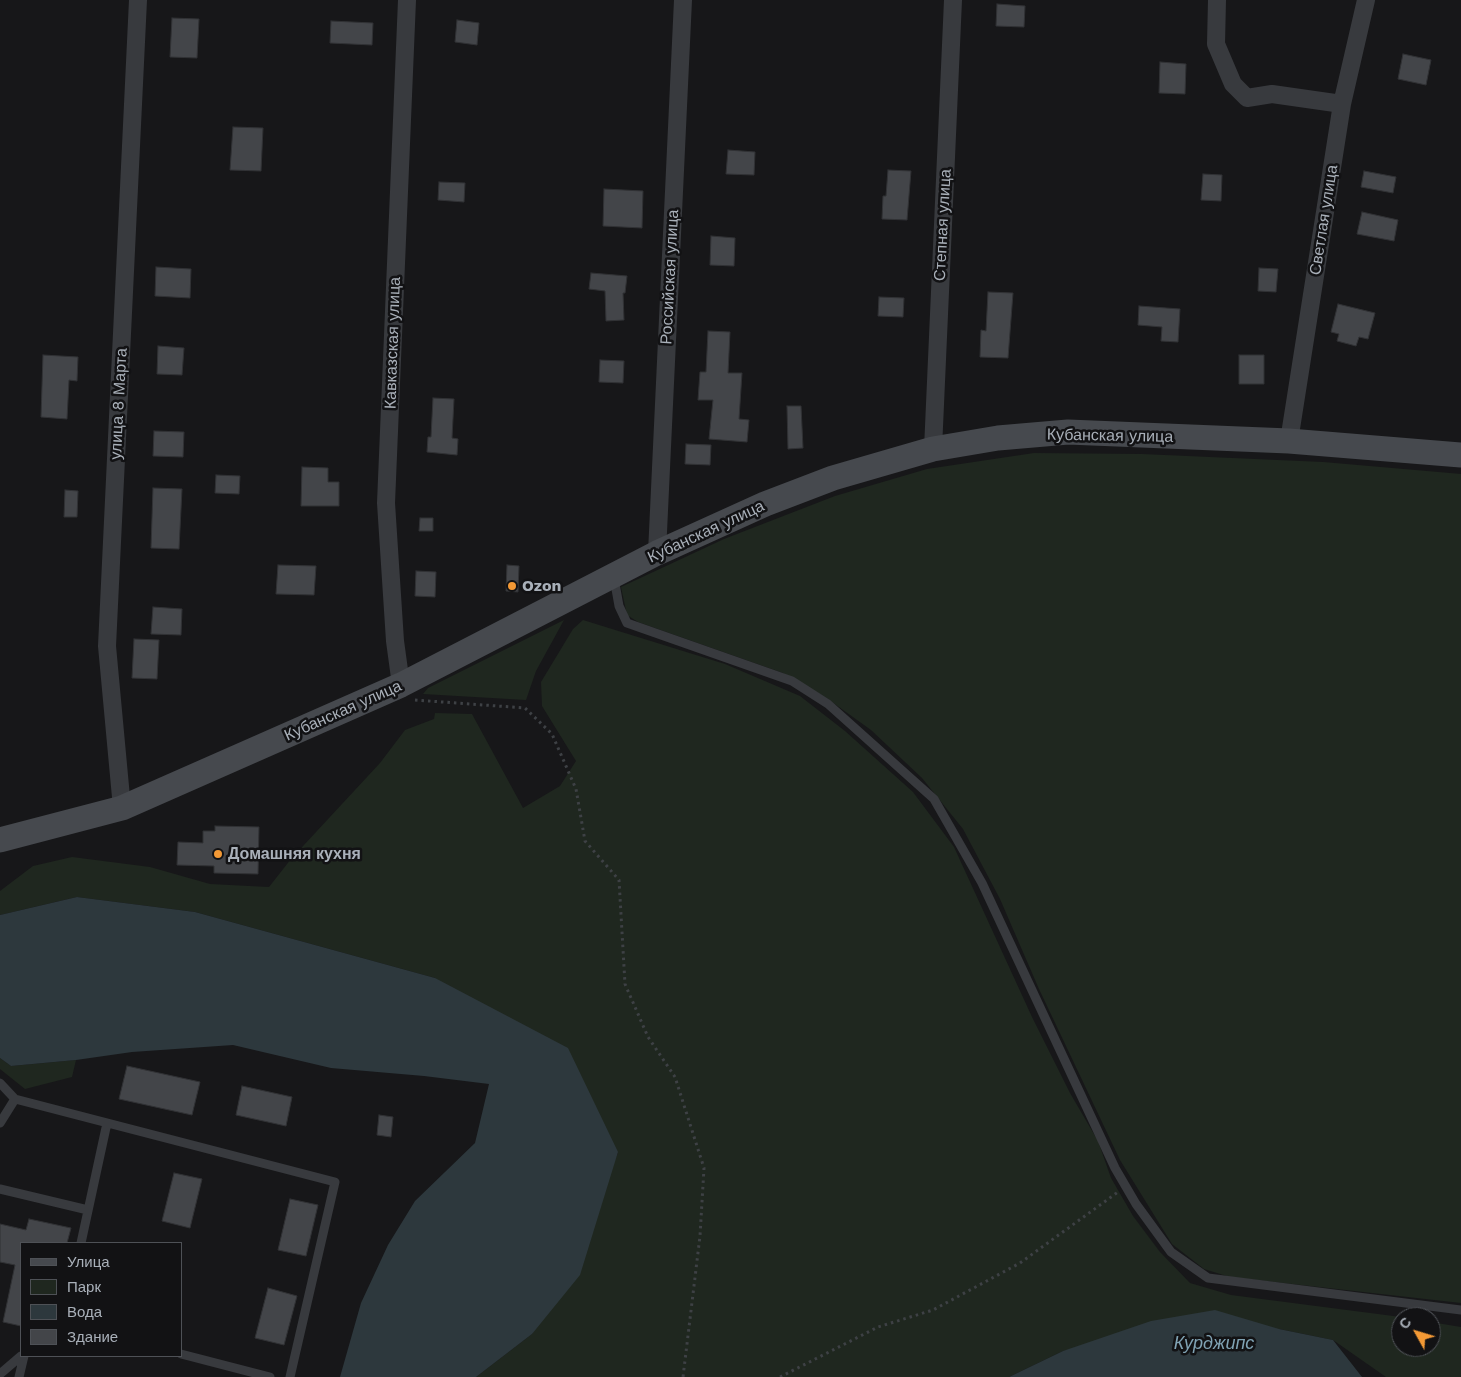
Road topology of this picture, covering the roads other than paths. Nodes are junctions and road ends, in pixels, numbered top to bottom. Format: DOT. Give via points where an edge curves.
graph roads {
  1 [pos="138,0"];
  2 [pos="407,0"];
  3 [pos="683,0"];
  4 [pos="953,0"];
  5 [pos="1216,0"];
  6 [pos="1366,0"];
  7 [pos="1342,104"];
  8 [pos="1289,441"];
  9 [pos="933,449"];
  10 [pos="1461,454"];
  11 [pos="657,553"];
  12 [pos="614,576"];
  13 [pos="401,685"];
  14 [pos="122,808"];
  15 [pos="0,840"];
  16 [pos="0,1083"];
  17 [pos="15,1099"];
  18 [pos="0,1123"];
  19 [pos="107,1123"];
  20 [pos="0,1189"];
  21 [pos="88,1210"];
  22 [pos="81,1242"];
  23 [pos="1461,1310"];
  24 [pos="182,1354"];
  25 [pos="22,1357"];
  26 [pos="23,1357"];
  27 [pos="0,1374"];
  28 [pos="19,1377"];
  29 [pos="270,1377"];
  30 [pos="290,1377"];
  1 -- 14 [label="street, улица 8 Марта" via="107,646"];
  2 -- 13 [label="street, Кавказская улица" via="386,503"];
  3 -- 11 [label="street, Российская улица"];
  4 -- 9 [label="street, Степная улица"];
  5 -- 7 [label="street" via="1216,44 1233,84 1247,98 1272,94"];
  6 -- 7 [label="street, Светлая улица"];
  7 -- 8 [label="street, Светлая улица"];
  8 -- 9 [label="main road, Кубанская улица" via="1068,432 998,438"];
  8 -- 10 [label="main road, Кубанская улица"];
  9 -- 11 [label="main road, Кубанская улица" via="833,478 765,504"];
  11 -- 12 [label="main road, Кубанская улица"];
  12 -- 13 [label="main road, Кубанская улица"];
  12 -- 23 [label="lane" via="619,606 626,623 792,681 828,704 934,799 982,883 1126,1187 1171,1252 1208,1278"];
  13 -- 14 [label="main road, Кубанская улица"];
  14 -- 15 [label="main road, Кубанская улица"];
  16 -- 17 [label="lane"];
  17 -- 18 [label="lane"];
  17 -- 19 [label="lane"];
  19 -- 21 [label="lane"];
  19 -- 30 [label="lane" via="335,1182"];
  20 -- 21 [label="lane"];
  21 -- 22 [label="lane"];
  24 -- 29 [label="lane"];
  25 -- 27 [label="lane"];
  26 -- 28 [label="lane"];
}
